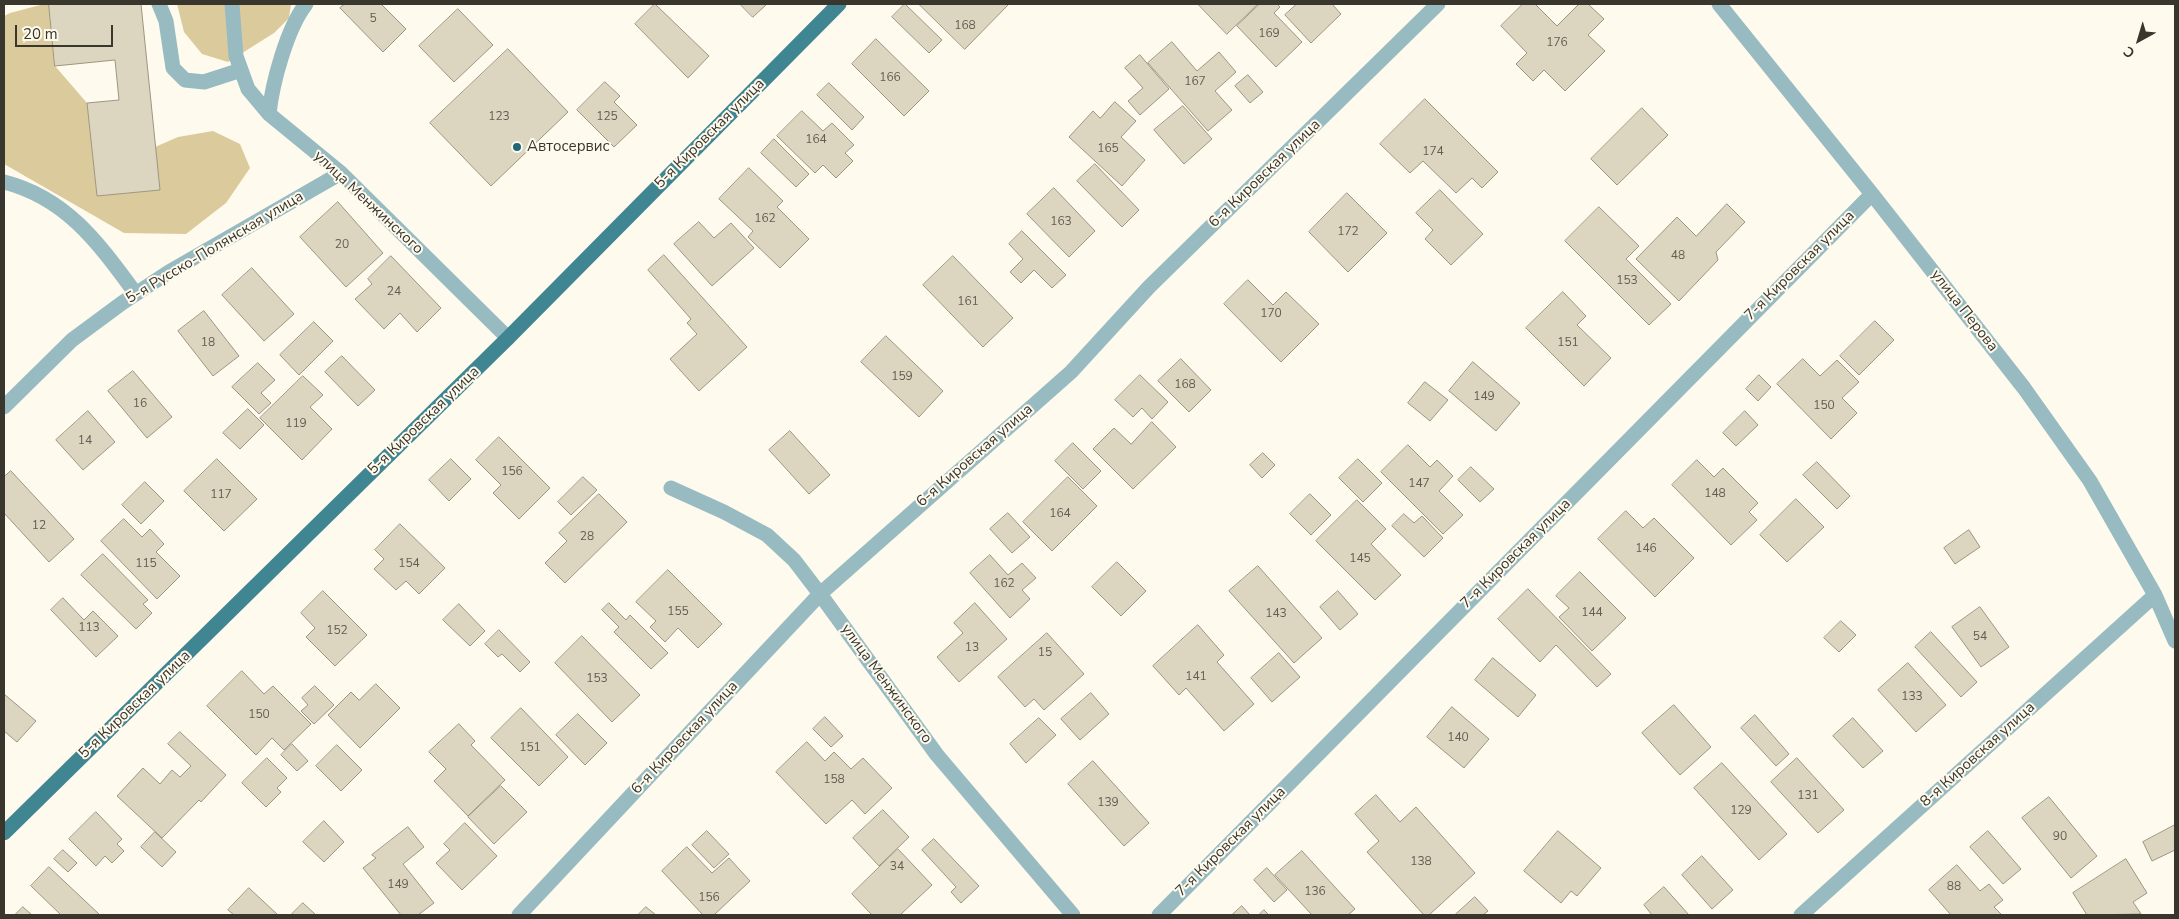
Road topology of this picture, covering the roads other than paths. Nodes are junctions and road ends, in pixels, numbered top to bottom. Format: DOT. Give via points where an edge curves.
graph roads {
  1 [pos="159,4"];
  2 [pos="232,4"];
  3 [pos="306,4"];
  4 [pos="839,4"];
  5 [pos="1438,4"];
  6 [pos="1719,4"];
  7 [pos="241,70"];
  8 [pos="269,114"];
  9 [pos="341,173"];
  10 [pos="4,182"];
  11 [pos="1872,194"];
  12 [pos="136,294"];
  13 [pos="508,338"];
  14 [pos="4,407"];
  15 [pos="671,488"];
  16 [pos="820,594"];
  17 [pos="2154,596"];
  18 [pos="2175,641"];
  19 [pos="4,833"];
  20 [pos="519,915"];
  21 [pos="1073,915"];
  22 [pos="1159,915"];
  23 [pos="1801,915"];
  1 -- 7 [label="street" via="166,21 173,68 185,80 204,82"];
  2 -- 7 [label="street, улица Менжинского" via="236,56"];
  3 -- 8 [label="street" via="300,10 284,51"];
  4 -- 13 [label="main road, 5-я Кировская улица"];
  5 -- 16 [label="street, 6-я Кировская улица" via="1149,288 1071,372"];
  6 -- 11 [label="street, улица Перова"];
  7 -- 8 [label="street, улица Менжинского" via="248,90"];
  8 -- 9 [label="street, улица Менжинского"];
  9 -- 12 [label="street, 5-я Русско-Полянская улица"];
  9 -- 13 [label="street, улица Менжинского"];
  10 -- 12 [label="street" via="58,206 96,241"];
  11 -- 17 [label="street, улица Перова" via="2024,388 2090,481"];
  11 -- 22 [label="street, 7-я Кировская улица"];
  12 -- 14 [label="street, 5-я Русско-Полянская улица" via="72,340"];
  13 -- 19 [label="main road, 5-я Кировская улица"];
  15 -- 16 [label="street, улица Менжинского" via="767,535 794,560"];
  16 -- 20 [label="street, 6-я Кировская улица"];
  16 -- 21 [label="street, улица Менжинского" via="937,755"];
  17 -- 18 [label="street, улица Перова"];
  17 -- 23 [label="street, 8-я Кировская улица"];
}
